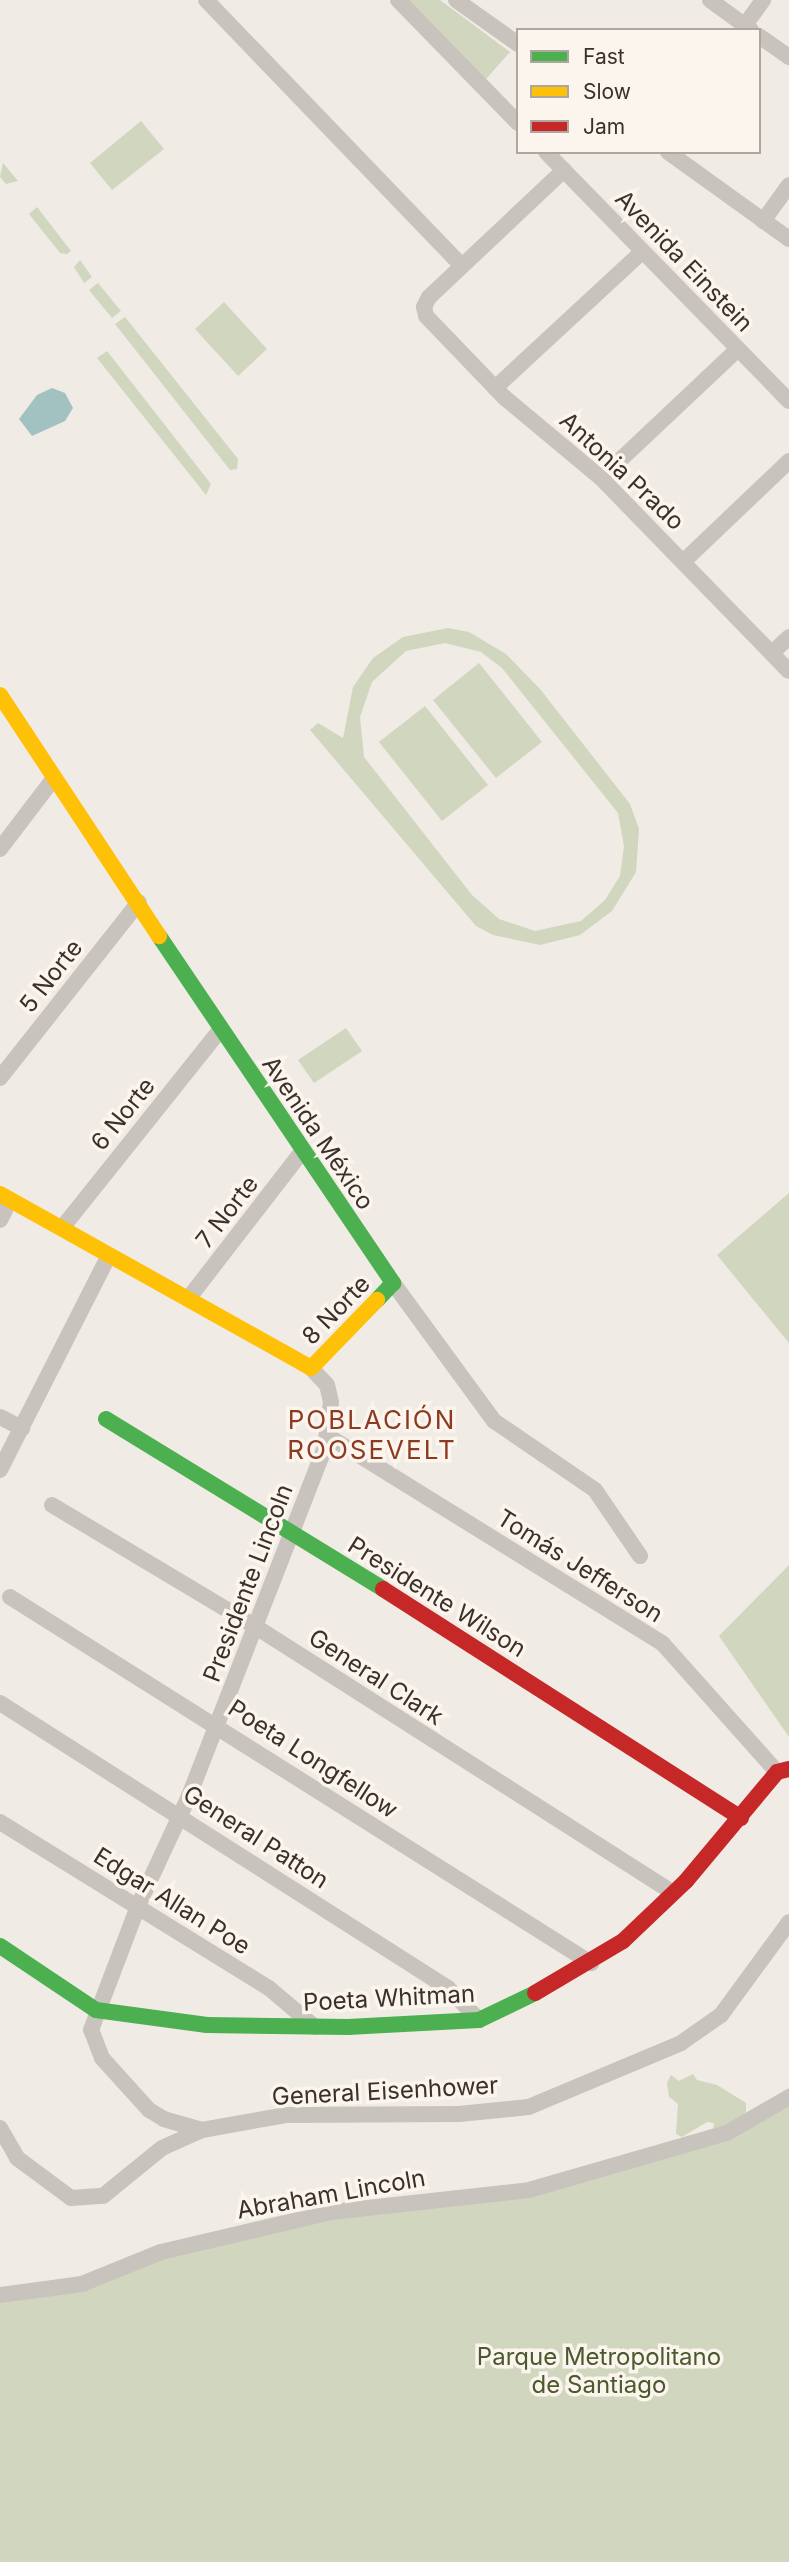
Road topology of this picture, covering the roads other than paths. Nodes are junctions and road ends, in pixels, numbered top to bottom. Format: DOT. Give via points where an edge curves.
graph roads {
  1 [pos="206,0"];
  2 [pos="398,0"];
  3 [pos="456,0"];
  4 [pos="710,0"];
  5 [pos="763,0"];
  6 [pos="748,28"];
  7 [pos="761,37"];
  8 [pos="516,43"];
  9 [pos="789,57"];
  10 [pos="516,121"];
  11 [pos="548,154"];
  12 [pos="671,154"];
  13 [pos="564,170"];
  14 [pos="789,185"];
  15 [pos="763,221"];
  16 [pos="789,239"];
  17 [pos="642,252"];
  18 [pos="462,266"];
  19 [pos="737,349"];
  20 [pos="495,388"];
  21 [pos="789,401"];
  22 [pos="789,461"];
  23 [pos="601,478"];
  24 [pos="684,561"];
  25 [pos="789,636"];
  26 [pos="772,653"];
  27 [pos="789,671"];
  28 [pos="0,695"];
  29 [pos="54,778"];
  30 [pos="0,849"];
  31 [pos="139,902"];
  32 [pos="220,1028"];
  33 [pos="0,1078"];
  34 [pos="301,1153"];
  35 [pos="5,1197"];
  36 [pos="0,1220"];
  37 [pos="62,1228"];
  38 [pos="109,1255"];
  39 [pos="393,1283"];
  40 [pos="188,1299"];
  41 [pos="312,1368"];
  42 [pos="0,1417"];
  43 [pos="106,1419"];
  44 [pos="22,1428"];
  45 [pos="328,1436"];
  46 [pos="0,1470"];
  47 [pos="52,1505"];
  48 [pos="292,1531"];
  49 [pos="640,1556"];
  50 [pos="10,1597"];
  51 [pos="256,1627"];
  52 [pos="0,1703"];
  53 [pos="217,1725"];
  54 [pos="783,1770"];
  55 [pos="180,1815"];
  56 [pos="741,1818"];
  57 [pos="0,1822"];
  58 [pos="673,1893"];
  59 [pos="138,1906"];
  60 [pos="789,1922"];
  61 [pos="0,1946"];
  62 [pos="591,1963"];
  63 [pos="96,2010"];
  64 [pos="479,2020"];
  65 [pos="315,2027"];
  66 [pos="789,2097"];
  67 [pos="0,2127"];
  68 [pos="202,2130"];
  69 [pos="0,2295"];
  1 -- 18 [label="street"];
  2 -- 10 [label="street"];
  3 -- 8 [label="street"];
  4 -- 6 [label="street"];
  5 -- 6 [label="street"];
  7 -- 9 [label="street"];
  11 -- 13 [label="street, Avenida Einstein"];
  12 -- 15 [label="street"];
  13 -- 17 [label="street, Avenida Einstein"];
  13 -- 18 [label="street"];
  14 -- 15 [label="street"];
  15 -- 16 [label="street"];
  17 -- 19 [label="street, Avenida Einstein"];
  17 -- 20 [label="street"];
  18 -- 20 [label="street, Antonia Prado" via="424,307 428,320"];
  19 -- 21 [label="street, Avenida Einstein"];
  19 -- 23 [label="street"];
  20 -- 23 [label="street, Antonia Prado"];
  22 -- 24 [label="street"];
  23 -- 24 [label="street, Antonia Prado"];
  24 -- 26 [label="street, Antonia Prado"];
  25 -- 26 [label="street"];
  26 -- 27 [label="street, Antonia Prado"];
  28 -- 29 [label="street, Avenida México"];
  29 -- 30 [label="street"];
  29 -- 31 [label="street, Avenida México"];
  31 -- 32 [label="street, Avenida México"];
  31 -- 33 [label="street, 5 Norte"];
  32 -- 34 [label="street, Avenida México"];
  32 -- 37 [label="street, 6 Norte"];
  34 -- 39 [label="street, Avenida México"];
  34 -- 40 [label="street, 7 Norte"];
  35 -- 36 [label="street"];
  35 -- 37 [label="street"];
  37 -- 38 [label="street"];
  38 -- 40 [label="street"];
  38 -- 44 [label="street"];
  39 -- 41 [label="street, 8 Norte"];
  39 -- 49 [label="street, Avenida México" via="494,1421 595,1490"];
  40 -- 41 [label="street"];
  41 -- 45 [label="street, Presidente Lincoln" via="330,1394"];
  42 -- 44 [label="street"];
  43 -- 48 [label="street, Presidente Wilson"];
  44 -- 46 [label="street"];
  45 -- 48 [label="street, Presidente Lincoln"];
  45 -- 54 [label="street, Tomás Jefferson" via="663,1644"];
  47 -- 51 [label="street, General Clark"];
  48 -- 51 [label="street, Presidente Lincoln"];
  48 -- 56 [label="street, Presidente Wilson"];
  50 -- 53 [label="street, Poeta Longfellow"];
  51 -- 53 [label="street, Presidente Lincoln"];
  51 -- 58 [label="street, General Clark"];
  52 -- 55 [label="street, General Patton"];
  53 -- 55 [label="street, Presidente Lincoln"];
  53 -- 62 [label="street, Poeta Longfellow"];
  54 -- 56 [label="street, Poeta Whitman"];
  55 -- 59 [label="street, Presidente Lincoln"];
  55 -- 64 [label="street, General Patton" via="448,1988"];
  56 -- 58 [label="street, Poeta Whitman"];
  57 -- 59 [label="street, Edgar Allan Poe"];
  58 -- 62 [label="street, Poeta Whitman" via="624,1941"];
  59 -- 63 [label="street, Presidente Lincoln"];
  59 -- 65 [label="street, Edgar Allan Poe" via="270,1989"];
  60 -- 68 [label="street, General Eisenhower" via="721,2015 681,2043 529,2107 445,2115 286,2115"];
  61 -- 63 [label="street, Poeta Whitman"];
  62 -- 64 [label="street, Poeta Whitman"];
  63 -- 65 [label="street, Poeta Whitman" via="207,2025"];
  63 -- 68 [label="street" via="91,2030 102,2058 149,2110"];
  64 -- 65 [label="street, Poeta Whitman"];
  66 -- 69 [label="street, Abraham Lincoln" via="727,2133 529,2190 331,2212 184,2245 82,2284"];
  67 -- 68 [label="street, General Eisenhower" via="17,2158 71,2198 103,2196 162,2148"];
}
